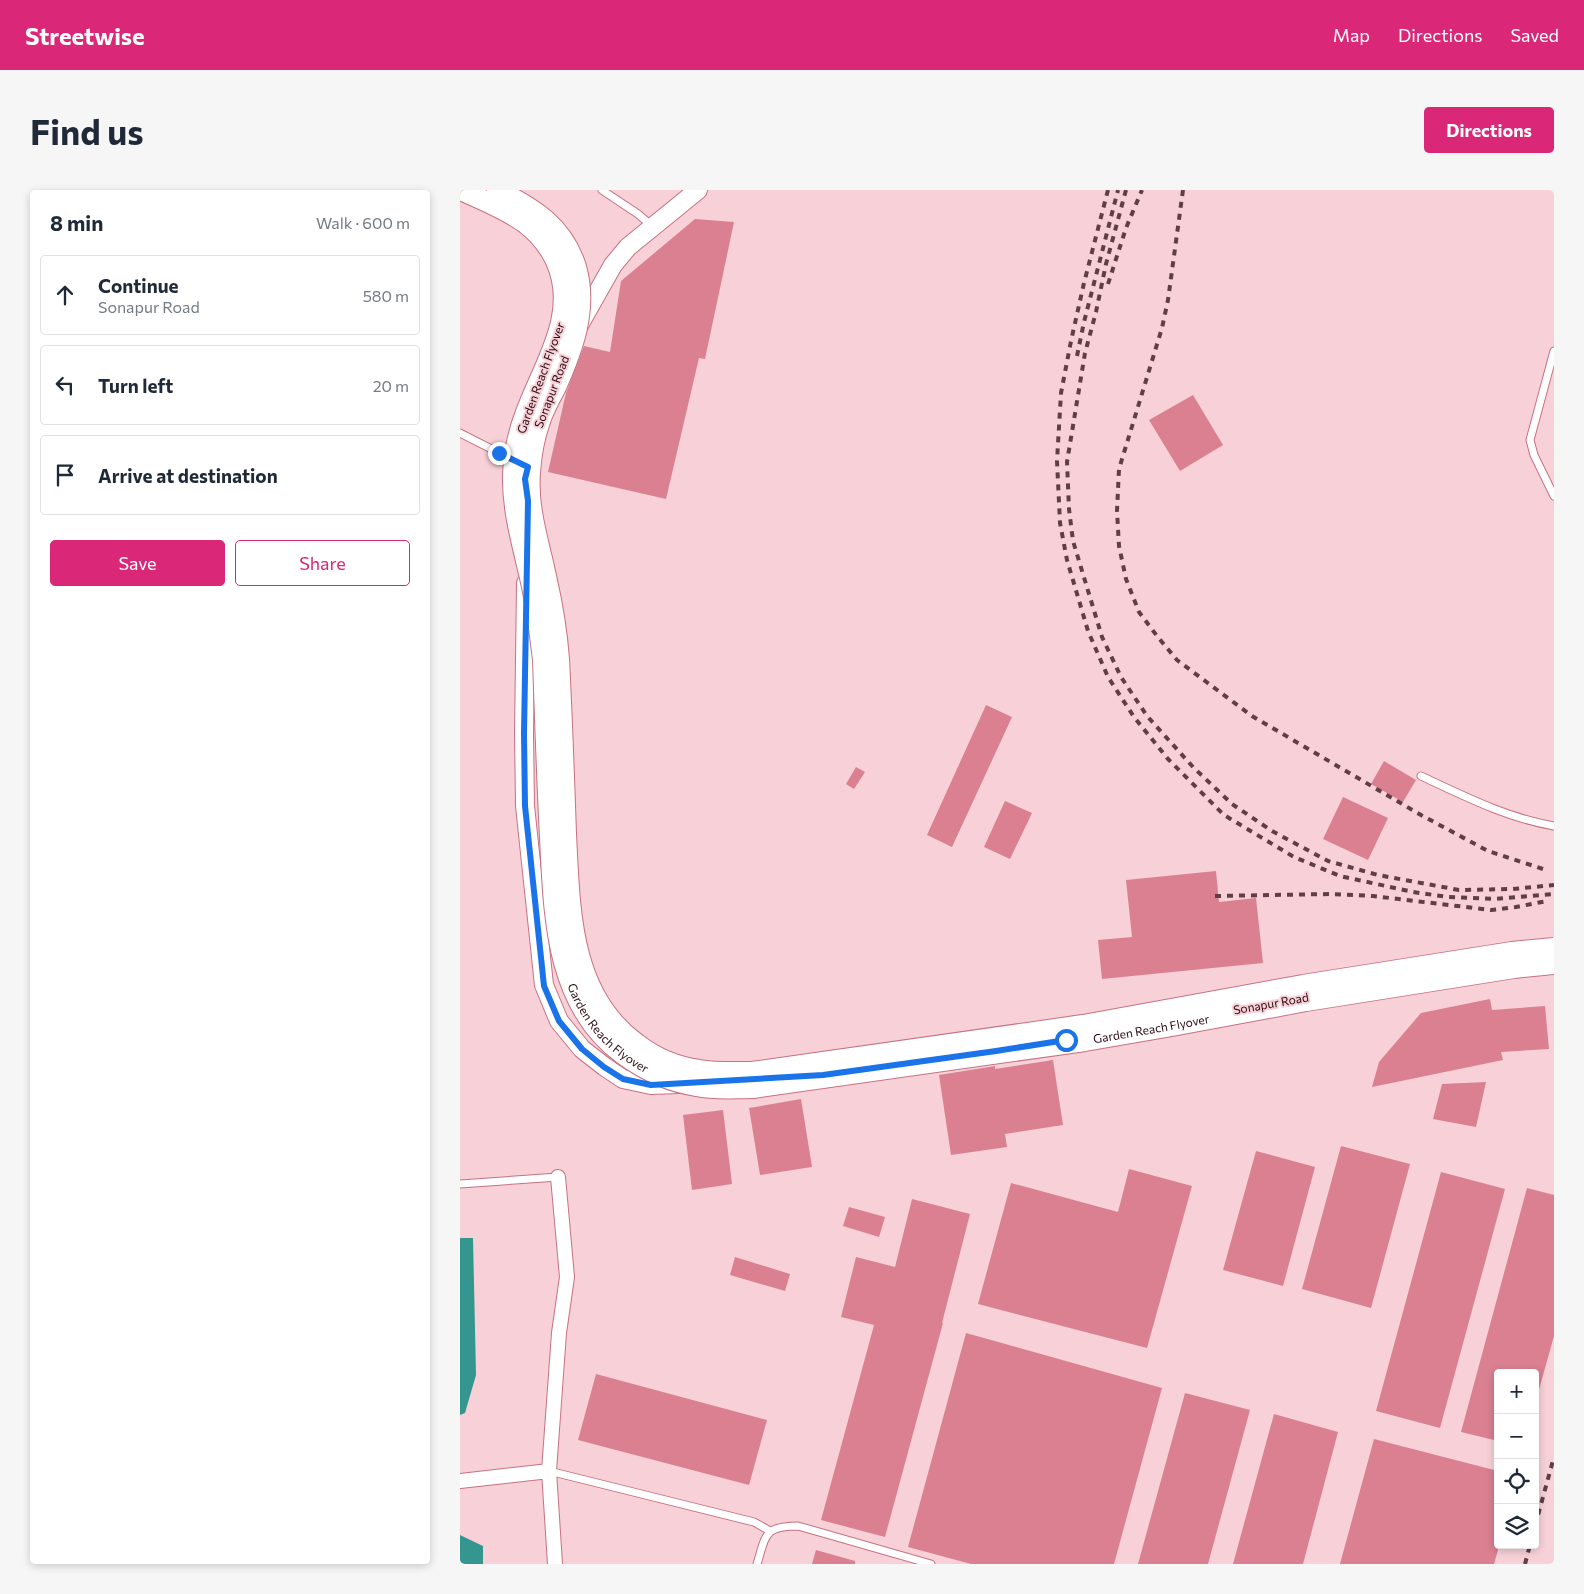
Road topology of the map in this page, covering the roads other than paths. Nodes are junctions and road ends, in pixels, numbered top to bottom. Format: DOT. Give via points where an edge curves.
graph roads {
  1 [pos="461,190"];
  2 [pos="497,190"];
  3 [pos="602,190"];
  4 [pos="698,190"];
  5 [pos="653,227"];
  6 [pos="1554,351"];
  7 [pos="460,433"];
  8 [pos="528,467"];
  9 [pos="1554,496"];
  10 [pos="1421,776"];
  11 [pos="1554,826"];
  12 [pos="1554,948"];
  13 [pos="1554,965"];
  14 [pos="558,1177"];
  15 [pos="460,1184"];
  16 [pos="549,1471"];
  17 [pos="460,1481"];
  18 [pos="770,1531"];
  19 [pos="555,1564"];
  20 [pos="757,1564"];
  21 [pos="931,1564"];
  1 -- 13 [label="main road, Garden Reach Flyover, bridge" via="515,217 533,230 554,256 562,277 562,321 518,438 513,474 515,510 540,624 553,896 562,954 570,985 586,1014 606,1040 633,1062 681,1083 715,1088 753,1088 1085,1041 1306,1000 1514,968"];
  2 -- 12 [label="main road, Garden Reach Flyover, bridge" via="534,210 553,227 568,248 580,286 578,325 534,441 531,508 556,622 569,895 578,951 586,979 599,1006 642,1048 685,1067 716,1072 752,1072 1083,1025 1303,985 1502,953"];
  3 -- 5 [label="lane"];
  4 -- 5 [label="street, Sonapur Road"];
  5 -- 8 [label="street, Sonapur Road" via="613,264 573,337 539,420"];
  6 -- 9 [label="lane" via="1530,440"];
  7 -- 8 [label="lane"];
  8 -- 13 [label="street, Sonapur Road" via="525,479 528,501 525,806 544,986 559,1021 582,1049 623,1079 651,1085 823,1075 1005,1049 1341,992"];
  10 -- 11 [label="lane" via="1510,815"];
  14 -- 15 [label="lane"];
  14 -- 16 [label="street" via="567,1277 559,1333"];
  16 -- 17 [label="street"];
  16 -- 18 [label="lane" via="754,1522"];
  16 -- 19 [label="street"];
  18 -- 20 [label="lane"];
  18 -- 21 [label="lane" via="782,1526 798,1526"];
}
